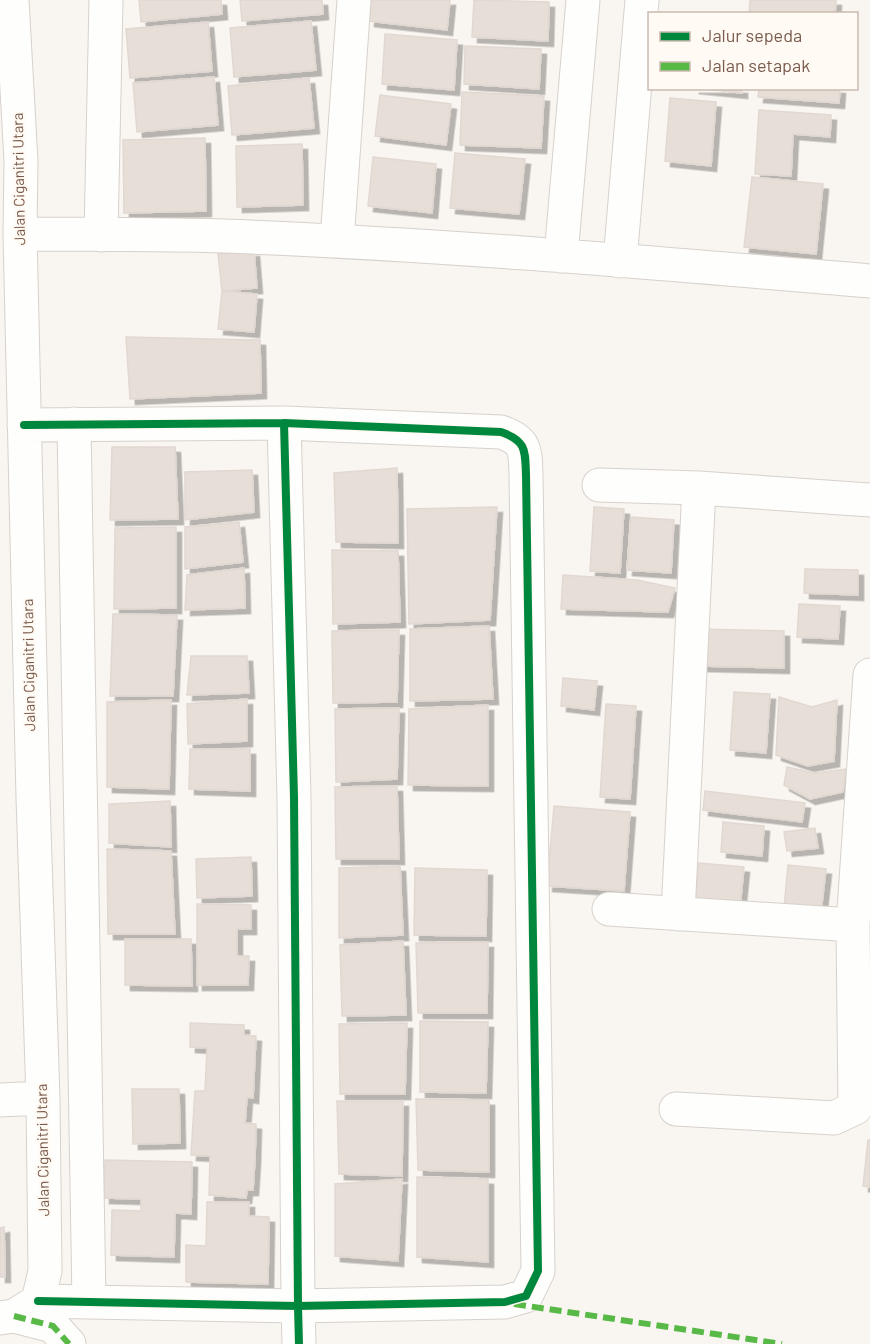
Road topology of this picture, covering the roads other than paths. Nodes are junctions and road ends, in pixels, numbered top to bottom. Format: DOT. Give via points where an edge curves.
graph roads {
  1 [pos="12,0"];
  2 [pos="106,0"];
  3 [pos="354,0"];
  4 [pos="583,0"];
  5 [pos="642,0"];
  6 [pos="10,161"];
  7 [pos="20,234"];
  8 [pos="101,236"];
  9 [pos="337,241"];
  10 [pos="561,256"];
  11 [pos="620,261"];
  12 [pos="869,272"];
  13 [pos="11,355"];
  14 [pos="284,423"];
  15 [pos="74,424"];
  16 [pos="24,425"];
  17 [pos="599,485"];
  18 [pos="699,488"];
  19 [pos="870,500"];
  20 [pos="870,675"];
  21 [pos="609,909"];
  22 [pos="678,914"];
  23 [pos="853,925"];
  24 [pos="43,1098"];
  25 [pos="0,1100"];
  26 [pos="676,1109"];
  27 [pos="89,1302"];
  28 [pos="298,1306"];
  29 [pos="17,1312"];
  30 [pos="69,1344"];
  31 [pos="299,1344"];
  1 -- 6 [label="street, Jalan Ciganitri Utara"];
  2 -- 8 [label="street"];
  3 -- 9 [label="street"];
  4 -- 10 [label="street"];
  5 -- 11 [label="street"];
  6 -- 7 [label="street, Jalan Ciganitri Utara"];
  7 -- 8 [label="street"];
  7 -- 13 [label="street, Jalan Ciganitri Utara"];
  8 -- 9 [label="street"];
  9 -- 10 [label="street"];
  10 -- 11 [label="street"];
  11 -- 12 [label="street"];
  13 -- 16 [label="street, Jalan Ciganitri Utara"];
  14 -- 15 [label="street"];
  14 -- 28 [label="street" via="294,797"];
  14 -- 28 [label="street" via="501,432 514,436 525,448 527,535 538,1271 526,1296 505,1302"];
  15 -- 16 [label="street"];
  15 -- 27 [label="street"];
  16 -- 24 [label="street, Jalan Ciganitri Utara"];
  17 -- 18 [label="street"];
  18 -- 19 [label="street"];
  18 -- 22 [label="street"];
  20 -- 23 [label="street"];
  21 -- 22 [label="street"];
  22 -- 23 [label="street"];
  23 -- 26 [label="street" via="855,1108 834,1118"];
  24 -- 25 [label="street"];
  24 -- 29 [label="street, Jalan Ciganitri Utara" via="45,1271"];
  27 -- 28 [label="street"];
  27 -- 29 [label="street"];
  28 -- 31 [label="street"];
  29 -- 30 [label="street" via="53,1326"];
}
